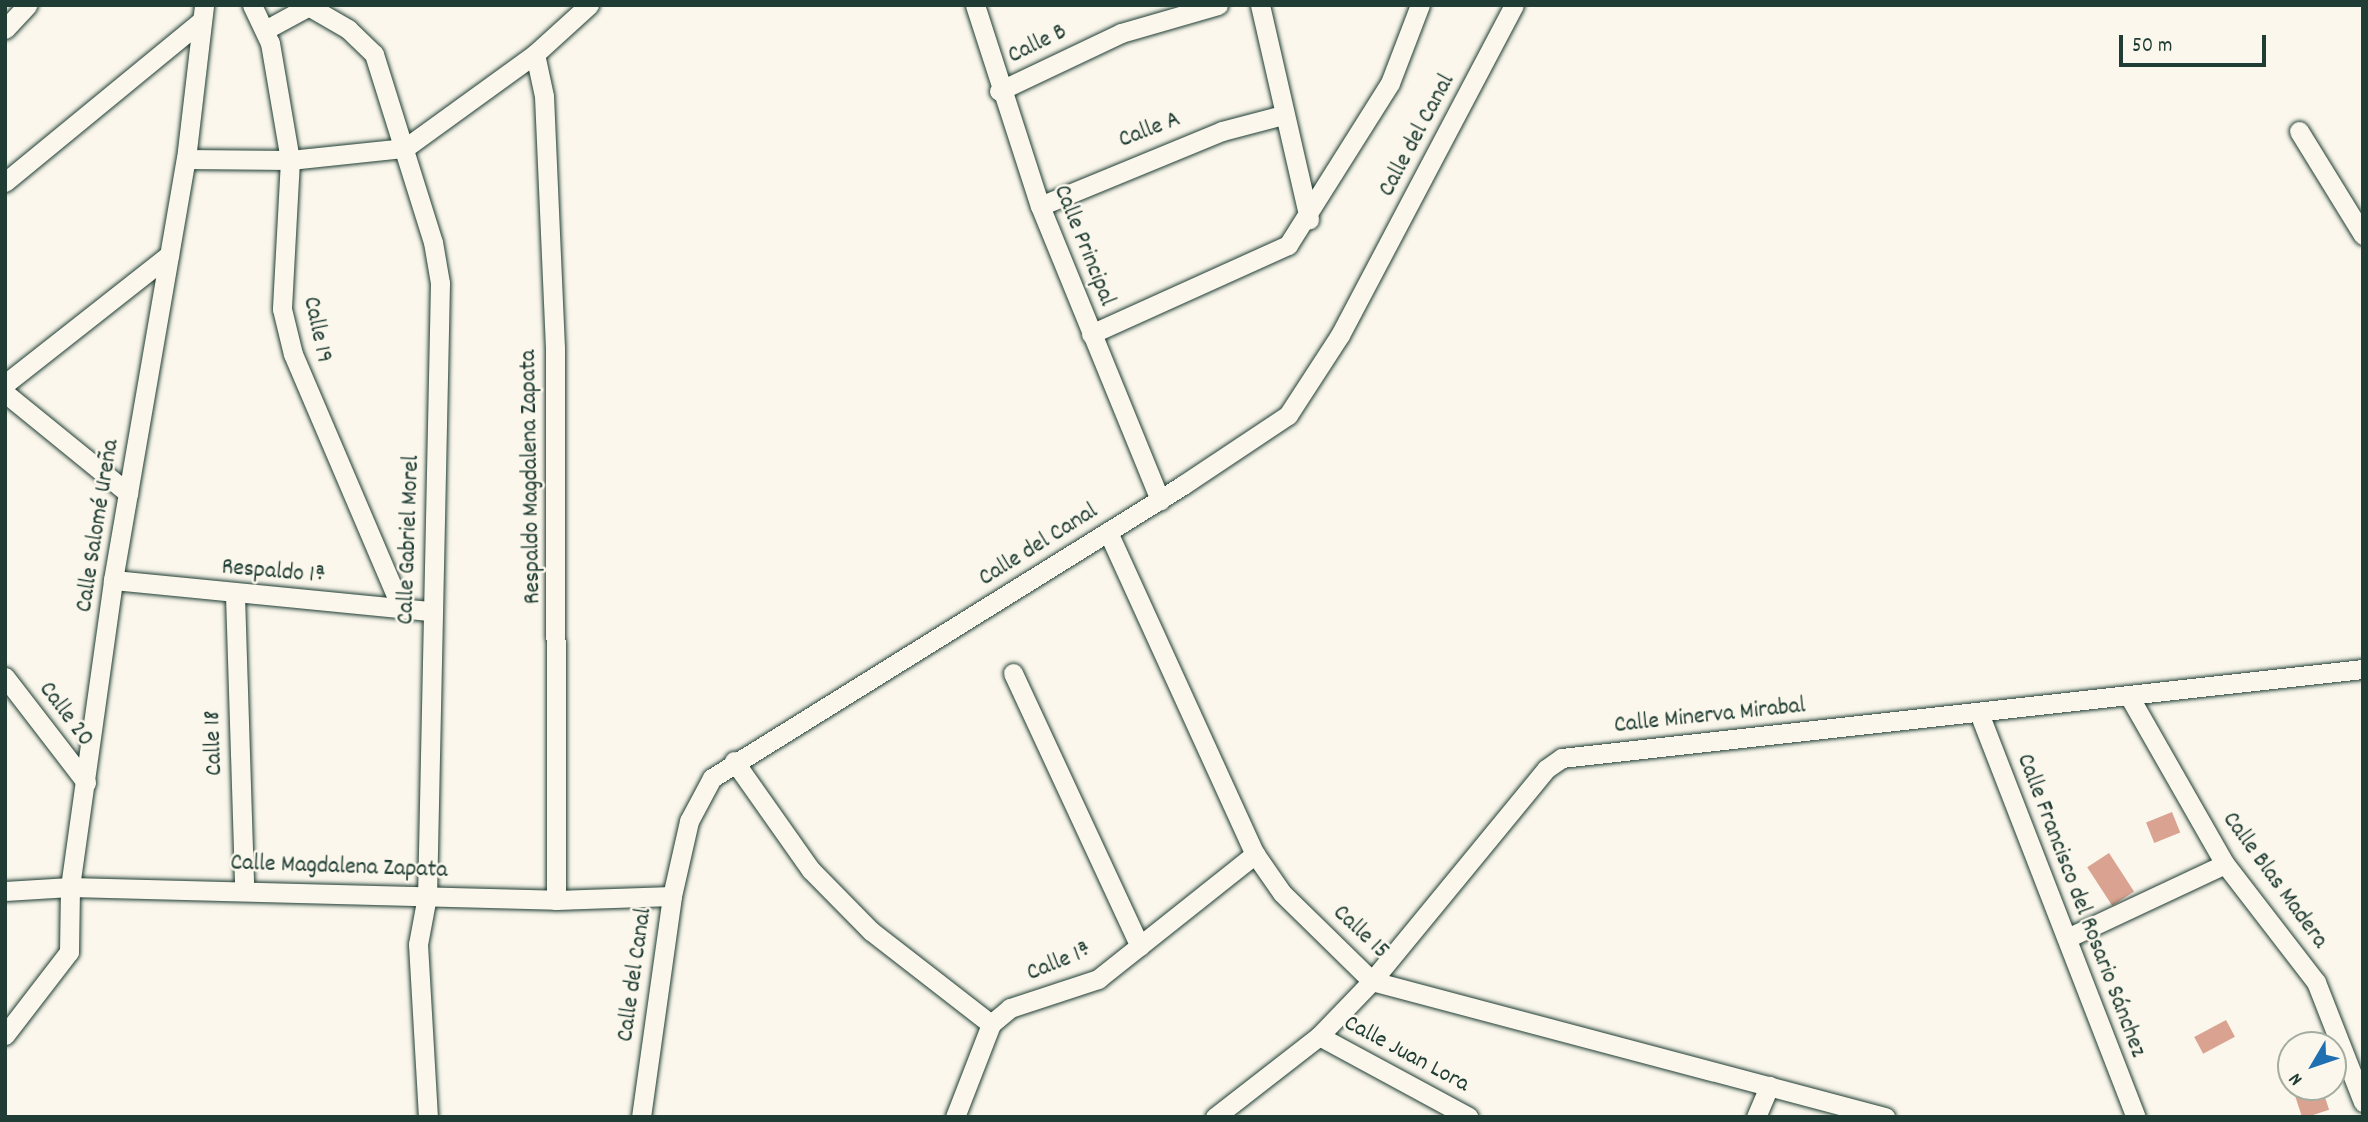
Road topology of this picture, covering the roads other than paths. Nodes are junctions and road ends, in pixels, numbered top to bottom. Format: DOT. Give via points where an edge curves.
graph roads {
  1 [pos="27,5"];
  2 [pos="252,5"];
  3 [pos="589,5"];
  4 [pos="975,5"];
  5 [pos="1218,5"];
  6 [pos="1260,5"];
  7 [pos="1420,5"];
  8 [pos="1514,5"];
  9 [pos="311,6"];
  10 [pos="202,13"];
  11 [pos="5,29"];
  12 [pos="265,30"];
  13 [pos="535,54"];
  14 [pos="999,91"];
  15 [pos="1283,115"];
  16 [pos="2299,131"];
  17 [pos="405,148"];
  18 [pos="186,159"];
  19 [pos="290,160"];
  20 [pos="8,172"];
  21 [pos="1040,206"];
  22 [pos="1309,219"];
  23 [pos="2363,234"];
  24 [pos="169,255"];
  25 [pos="1091,334"];
  26 [pos="5,384"];
  27 [pos="5,393"];
  28 [pos="128,493"];
  29 [pos="1160,500"];
  30 [pos="1108,532"];
  31 [pos="113,580"];
  32 [pos="235,595"];
  33 [pos="402,609"];
  34 [pos="432,611"];
  35 [pos="2363,669"];
  36 [pos="1013,673"];
  37 [pos="5,677"];
  38 [pos="2129,696"];
  39 [pos="1979,713"];
  40 [pos="734,761"];
  41 [pos="86,782"];
  42 [pos="1255,854"];
  43 [pos="2225,864"];
  44 [pos="70,887"];
  45 [pos="244,889"];
  46 [pos="5,891"];
  47 [pos="427,896"];
  48 [pos="671,896"];
  49 [pos="556,900"];
  50 [pos="2067,938"];
  51 [pos="1140,946"];
  52 [pos="1372,981"];
  53 [pos="991,1024"];
  54 [pos="5,1035"];
  55 [pos="1320,1036"];
  56 [pos="1769,1086"];
  57 [pos="2363,1102"];
  58 [pos="428,1117"];
  59 [pos="641,1117"];
  60 [pos="955,1117"];
  61 [pos="1215,1117"];
  62 [pos="1469,1117"];
  63 [pos="1756,1117"];
  64 [pos="1885,1117"];
  65 [pos="2136,1117"];
  1 -- 11 [label="street"];
  2 -- 12 [label="street, Calle 19"];
  3 -- 13 [label="street"];
  4 -- 14 [label="street, Calle Principal"];
  5 -- 14 [label="street, Calle B" via="1121,33"];
  6 -- 15 [label="street"];
  7 -- 22 [label="street" via="1390,83"];
  8 -- 29 [label="street, Calle del Canal" via="1340,335 1288,415"];
  9 -- 12 [label="street"];
  9 -- 17 [label="street, Calle Gabriel Morel" via="348,29 374,54"];
  10 -- 18 [label="street, Calle Salomé Ureña"];
  10 -- 20 [label="street"];
  12 -- 19 [label="street, Calle 19"];
  13 -- 17 [label="street"];
  13 -- 49 [label="street, Respaldo Magdalena Zapata" via="544,96 555,348"];
  14 -- 21 [label="street, Calle Principal"];
  15 -- 21 [label="street, Calle A" via="1222,131"];
  15 -- 22 [label="street"];
  16 -- 23 [label="street"];
  17 -- 19 [label="street"];
  17 -- 34 [label="street, Calle Gabriel Morel" via="433,242 440,283"];
  18 -- 19 [label="street"];
  18 -- 24 [label="street, Calle Salomé Ureña"];
  19 -- 33 [label="street, Calle 19" via="282,309 293,354"];
  21 -- 25 [label="street, Calle Principal"];
  22 -- 25 [label="street" via="1288,245 1262,259"];
  24 -- 26 [label="street"];
  24 -- 28 [label="street, Calle Salomé Ureña"];
  25 -- 29 [label="street, Calle Principal"];
  27 -- 28 [label="street"];
  28 -- 31 [label="street, Calle Salomé Ureña"];
  29 -- 30 [label="street, Calle del Canal"];
  30 -- 40 [label="street, Calle del Canal"];
  30 -- 42 [label="street, Calle 15"];
  31 -- 32 [label="street, Respaldo 1ª"];
  31 -- 41 [label="street, Calle Salomé Ureña"];
  32 -- 33 [label="street, Respaldo 1ª"];
  32 -- 45 [label="street, Calle 18"];
  33 -- 34 [label="street, Respaldo 1ª"];
  34 -- 47 [label="street, Calle Gabriel Morel"];
  35 -- 38 [label="street, Calle Minerva Mirabal"];
  36 -- 51 [label="street"];
  37 -- 41 [label="street, Calle 20"];
  38 -- 39 [label="street, Calle Minerva Mirabal"];
  38 -- 43 [label="street, Calle Blas Madera"];
  39 -- 50 [label="street, Calle Francisco del Rosario Sánchez"];
  39 -- 52 [label="street, Calle Minerva Mirabal" via="1562,758 1546,769"];
  40 -- 48 [label="street, Calle del Canal" via="712,778 689,821"];
  40 -- 53 [label="street" via="811,870 871,931"];
  41 -- 44 [label="street, Calle Salomé Ureña"];
  42 -- 51 [label="street, Calle 1ª"];
  42 -- 52 [label="street, Calle 15" via="1282,893"];
  43 -- 50 [label="street"];
  43 -- 57 [label="street, Calle Blas Madera" via="2316,982"];
  44 -- 45 [label="street, Calle Magdalena Zapata"];
  44 -- 46 [label="street, Calle Magdalena Zapata"];
  44 -- 54 [label="street, Calle Salomé Ureña" via="69,952"];
  45 -- 47 [label="street, Calle Magdalena Zapata"];
  47 -- 49 [label="street, Calle Magdalena Zapata"];
  47 -- 58 [label="street, Calle Gabriel Morel" via="418,944"];
  48 -- 49 [label="street, Calle Magdalena Zapata"];
  48 -- 59 [label="street, Calle del Canal"];
  50 -- 65 [label="street, Calle Francisco del Rosario Sánchez"];
  51 -- 53 [label="street, Calle 1ª" via="1098,979 1010,1008"];
  52 -- 55 [label="street, Calle Minerva Mirabal"];
  52 -- 56 [label="street, Calle 15"];
  53 -- 60 [label="street"];
  55 -- 61 [label="street, Calle Minerva Mirabal"];
  55 -- 62 [label="street, Calle Juan Lora"];
  56 -- 63 [label="street"];
  56 -- 64 [label="street, Calle 15"];
}
